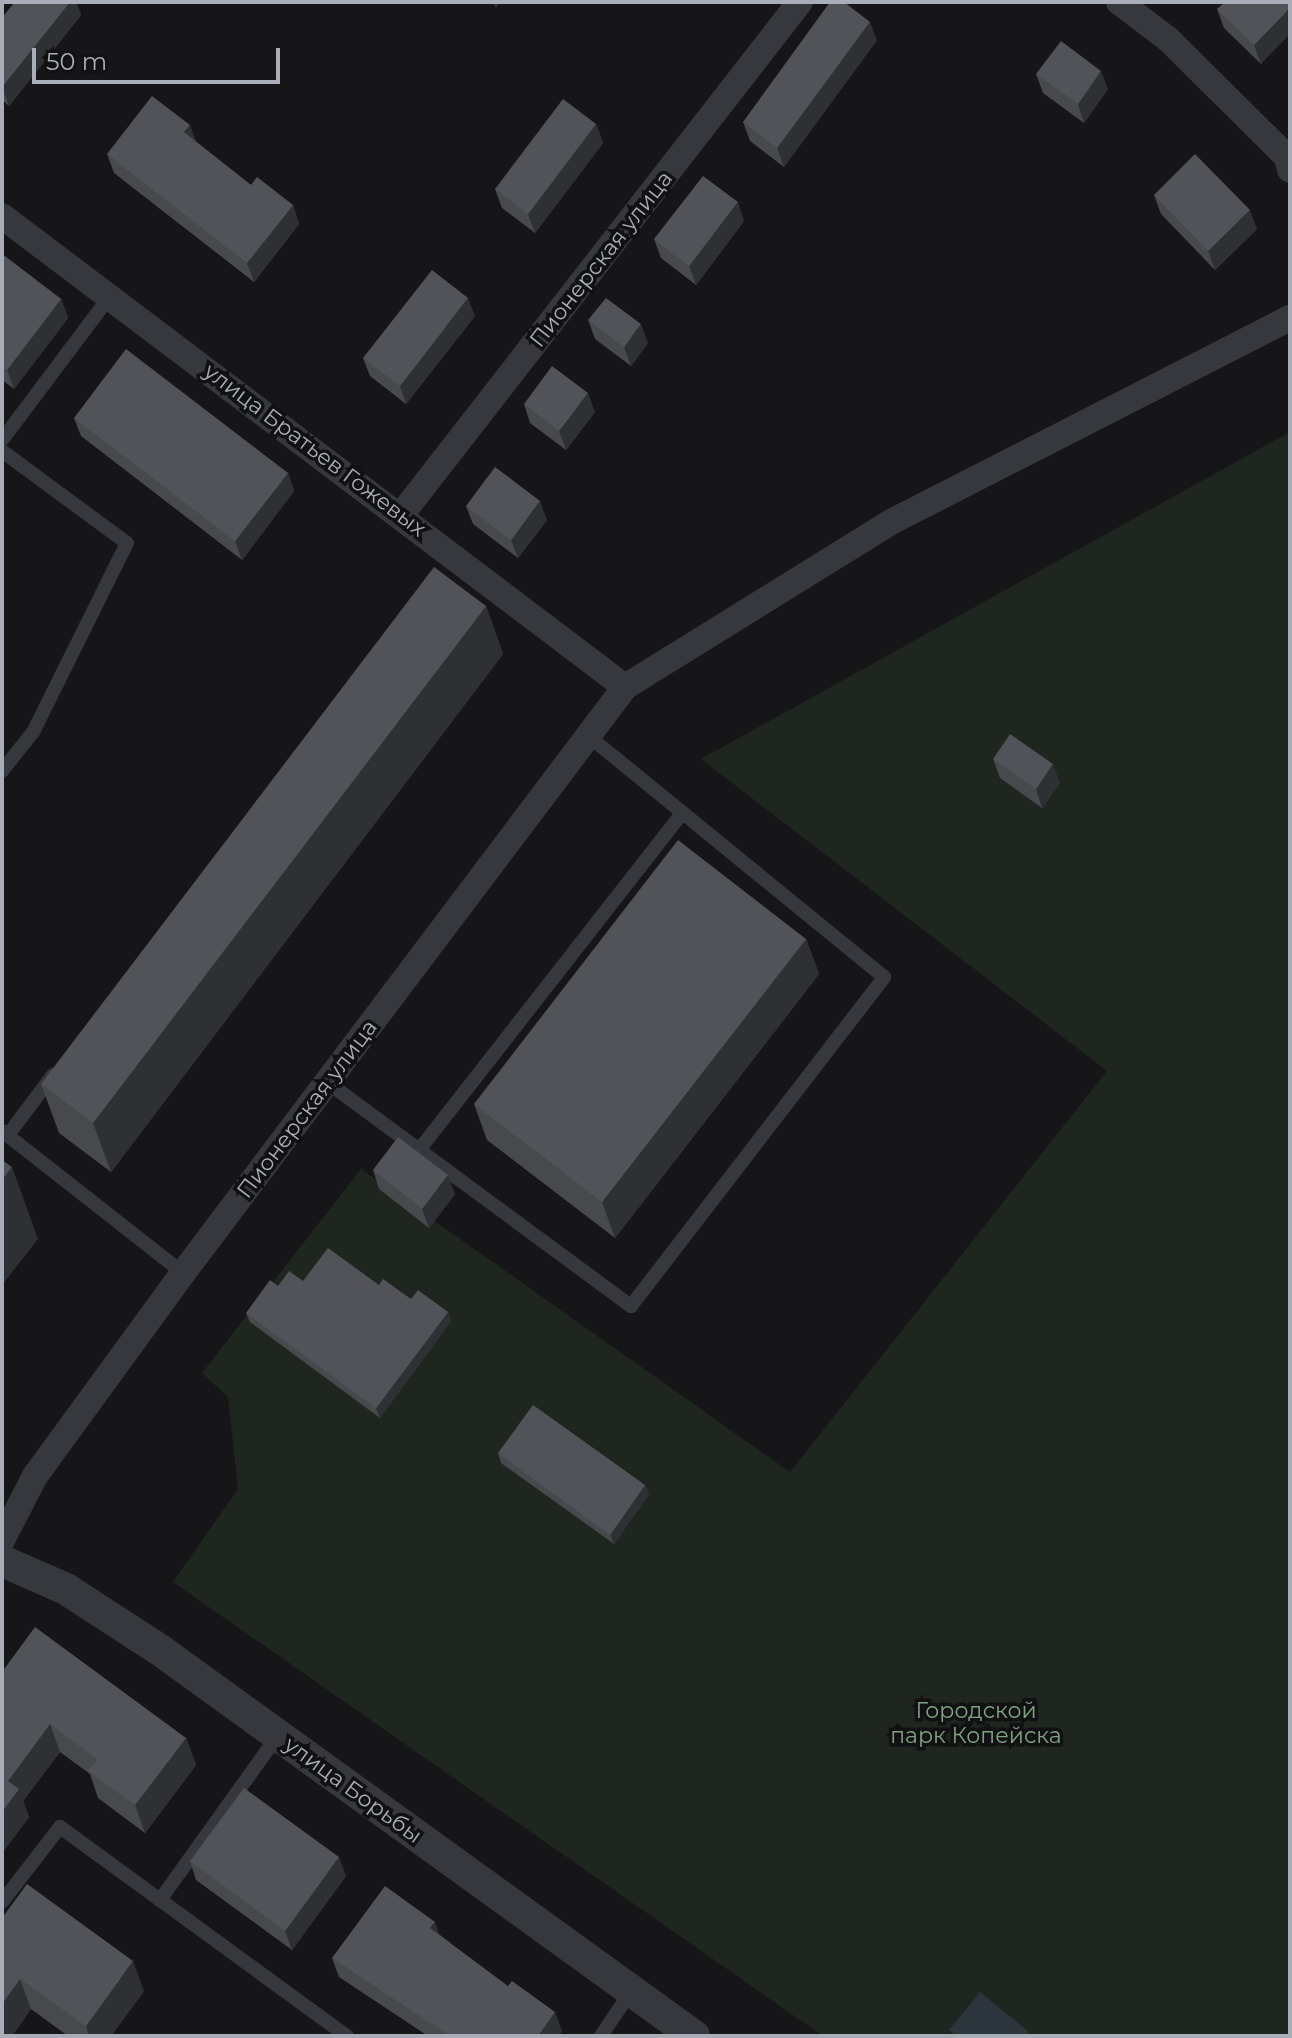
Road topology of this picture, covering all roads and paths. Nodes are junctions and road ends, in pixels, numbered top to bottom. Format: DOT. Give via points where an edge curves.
graph roads {
  1 [pos="800,2"];
  2 [pos="1119,2"];
  3 [pos="1290,170"];
  4 [pos="2,216"];
  5 [pos="111,295"];
  6 [pos="1290,318"];
  7 [pos="2,440"];
  8 [pos="2,451"];
  9 [pos="401,515"];
  10 [pos="625,687"];
  11 [pos="588,736"];
  12 [pos="2,771"];
  13 [pos="682,813"];
  14 [pos="65,1059"];
  15 [pos="327,1082"];
  16 [pos="5,1133"];
  17 [pos="419,1150"];
  18 [pos="183,1273"];
  19 [pos="2,1540"];
  20 [pos="2,1561"];
  21 [pos="278,1735"];
  22 [pos="160,1900"];
  23 [pos="2,1902"];
  24 [pos="631,1991"];
  25 [pos="347,2036"];
  26 [pos="601,2036"];
  27 [pos="694,2036"];
  1 -- 9 [label="street, Пионерская улица"];
  2 -- 3 [label="street" via="1179,49 1287,157"];
  4 -- 5 [label="street, улица Братьев Гожевых"];
  5 -- 7 [label="lane"];
  5 -- 9 [label="street, улица Братьев Гожевых"];
  6 -- 10 [label="street" via="891,522"];
  8 -- 12 [label="lane" via="127,543 33,732"];
  9 -- 10 [label="street, улица Братьев Гожевых" via="444,557"];
  10 -- 11 [label="street, Пионерская улица"];
  11 -- 13 [label="lane"];
  11 -- 15 [label="street, Пионерская улица"];
  13 -- 17 [label="lane"];
  13 -- 17 [label="lane" via="884,977 631,1306"];
  14 -- 16 [label="lane"];
  15 -- 17 [label="lane"];
  15 -- 18 [label="street, Пионерская улица"];
  16 -- 18 [label="lane"];
  18 -- 19 [label="street, Пионерская улица" via="35,1476"];
  20 -- 21 [label="street, улица Борьбы" via="66,1589"];
  21 -- 22 [label="lane"];
  21 -- 24 [label="street, улица Борьбы"];
  22 -- 23 [label="lane" via="60,1827"];
  22 -- 25 [label="lane"];
  24 -- 26 [label="lane"];
  24 -- 27 [label="street, улица Борьбы"];
}
